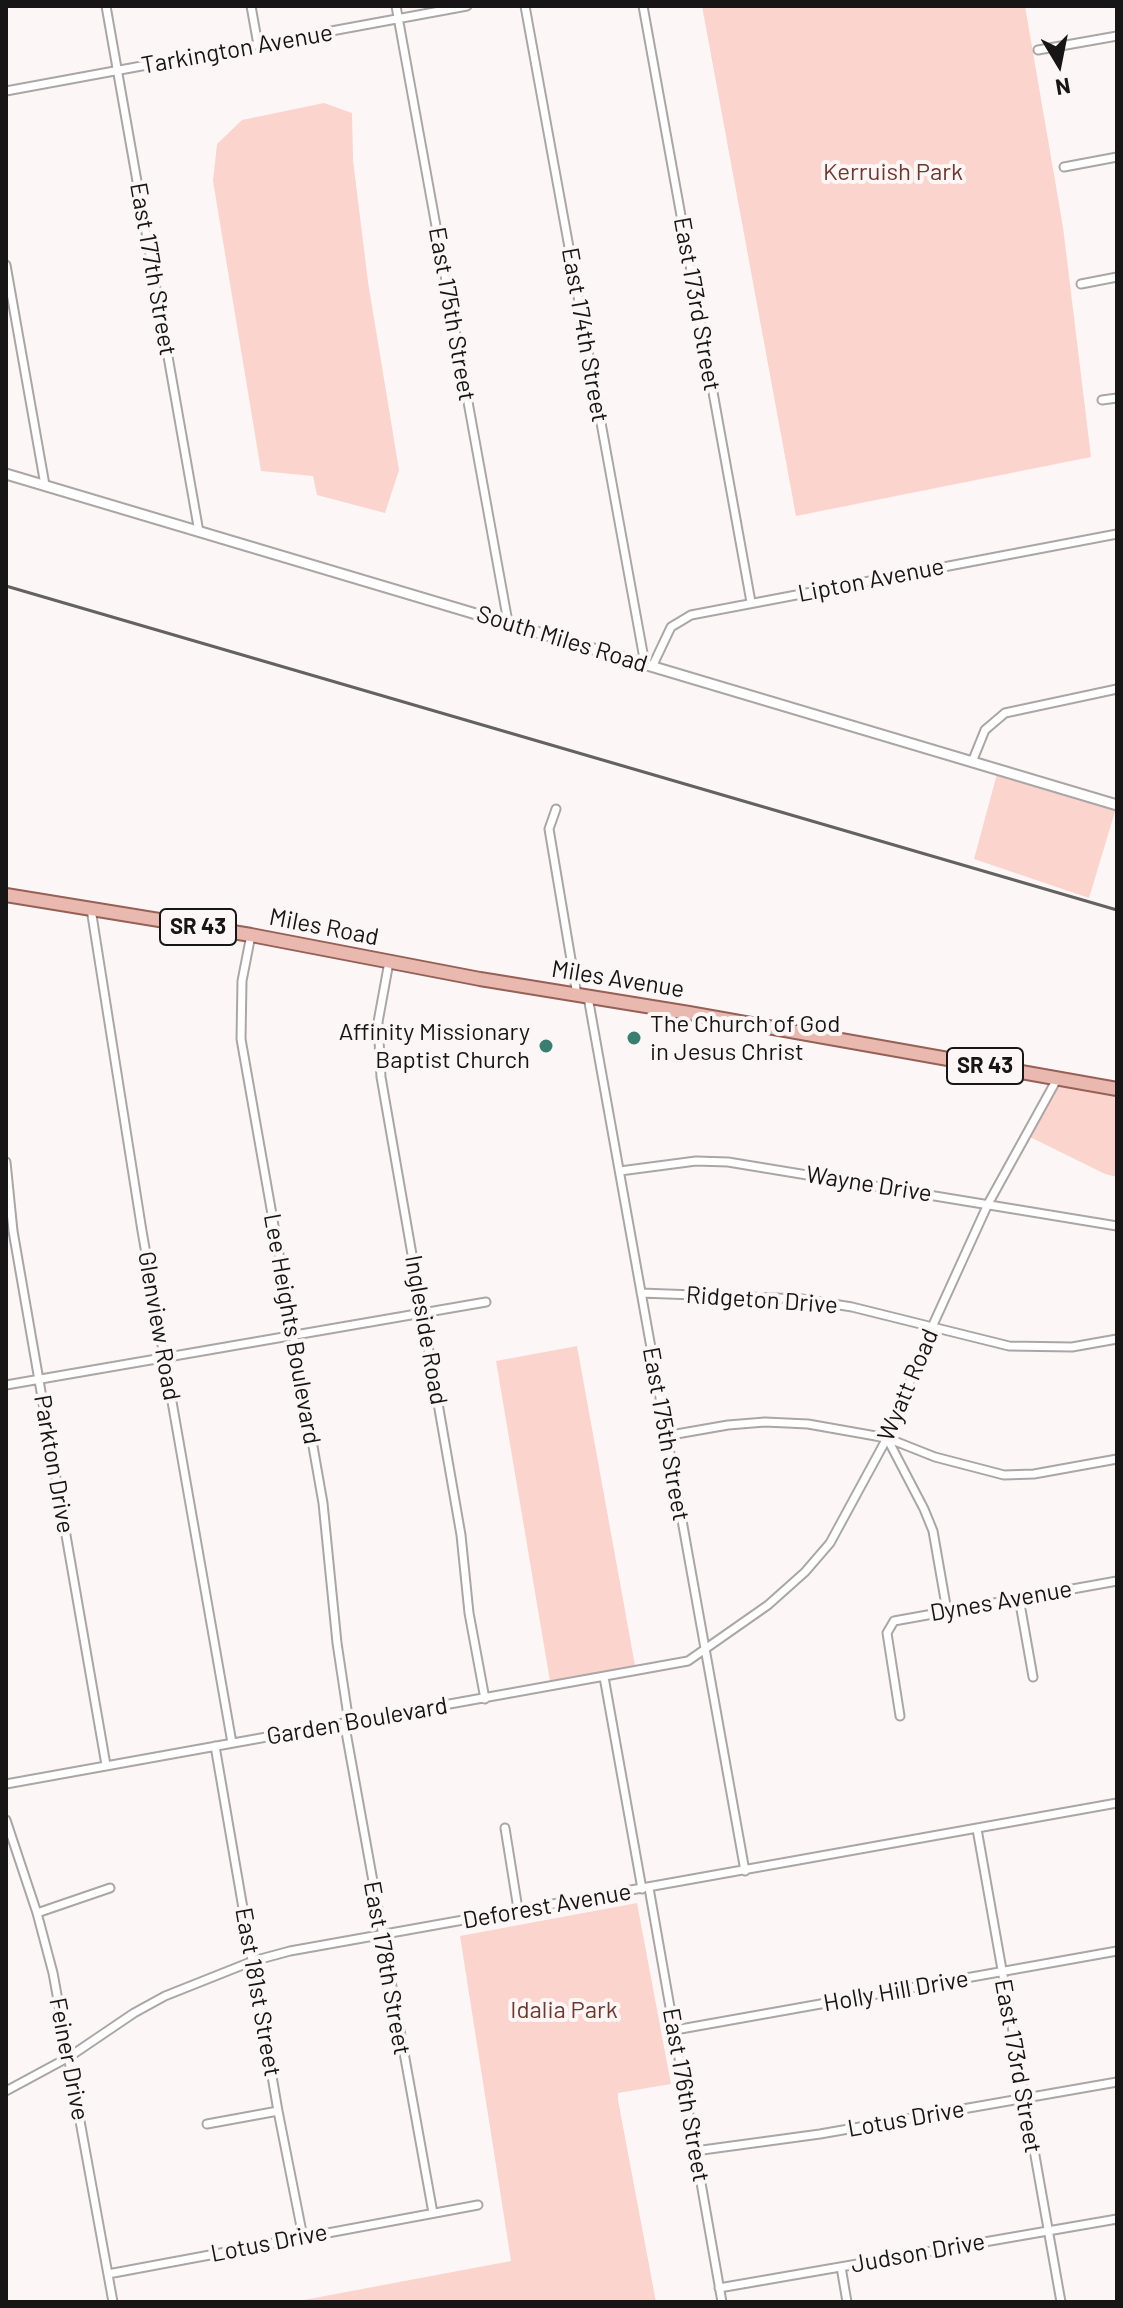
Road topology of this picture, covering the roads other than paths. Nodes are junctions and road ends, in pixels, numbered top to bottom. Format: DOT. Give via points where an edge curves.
graph roads {
  1 [pos="106,6"];
  2 [pos="251,6"];
  3 [pos="396,6"];
  4 [pos="467,6"];
  5 [pos="525,6"];
  6 [pos="643,6"];
  7 [pos="399,19"];
  8 [pos="1117,36"];
  9 [pos="258,45"];
  10 [pos="1038,50"];
  11 [pos="118,71"];
  12 [pos="6,91"];
  13 [pos="1117,157"];
  14 [pos="1064,167"];
  15 [pos="6,265"];
  16 [pos="1117,277"];
  17 [pos="1081,284"];
  18 [pos="1117,398"];
  19 [pos="1102,400"];
  20 [pos="6,474"];
  21 [pos="45,485"];
  22 [pos="199,532"];
  23 [pos="1117,534"];
  24 [pos="751,602"];
  25 [pos="508,622"];
  26 [pos="649,666"];
  27 [pos="1117,689"];
  28 [pos="972,762"];
  29 [pos="1117,805"];
  30 [pos="556,809"];
  31 [pos="6,895"];
  32 [pos="91,908"];
  33 [pos="251,935"];
  34 [pos="389,962"];
  35 [pos="444,972"];
  36 [pos="582,996"];
  37 [pos="1057,1079"];
  38 [pos="1117,1089"];
  39 [pos="6,1162"];
  40 [pos="620,1171"];
  41 [pos="988,1204"];
  42 [pos="1117,1226"];
  43 [pos="641,1293"];
  44 [pos="486,1302"];
  45 [pos="423,1313"];
  46 [pos="932,1327"];
  47 [pos="293,1334"];
  48 [pos="1117,1339"];
  49 [pos="164,1357"];
  50 [pos="39,1379"];
  51 [pos="6,1385"];
  52 [pos="665,1436"];
  53 [pos="887,1438"];
  54 [pos="1117,1459"];
  55 [pos="1117,1581"];
  56 [pos="1019,1598"];
  57 [pos="947,1611"];
  58 [pos="705,1649"];
  59 [pos="604,1677"];
  60 [pos="1033,1677"];
  61 [pos="485,1699"];
  62 [pos="900,1716"];
  63 [pos="347,1723"];
  64 [pos="232,1743"];
  65 [pos="215,1746"];
  66 [pos="106,1765"];
  67 [pos="6,1784"];
  68 [pos="1117,1803"];
  69 [pos="6,1820"];
  70 [pos="505,1828"];
  71 [pos="977,1829"];
  72 [pos="745,1871"];
  73 [pos="110,1888"];
  74 [pos="646,1889"];
  75 [pos="518,1909"];
  76 [pos="37,1913"];
  77 [pos="381,1935"];
  78 [pos="1117,1951"];
  79 [pos="253,1961"];
  80 [pos="1001,1972"];
  81 [pos="675,2030"];
  82 [pos="69,2057"];
  83 [pos="1117,2082"];
  84 [pos="6,2091"];
  85 [pos="1024,2098"];
  86 [pos="278,2111"];
  87 [pos="207,2124"];
  88 [pos="695,2151"];
  89 [pos="478,2205"];
  90 [pos="433,2213"];
  91 [pos="1117,2219"];
  92 [pos="1047,2232"];
  93 [pos="303,2237"];
  94 [pos="841,2267"];
  95 [pos="108,2274"];
  96 [pos="719,2288"];
  97 [pos="113,2302"];
  98 [pos="722,2302"];
  99 [pos="847,2302"];
  100 [pos="1061,2302"];
  1 -- 11 [label="street, East 177th Street"];
  2 -- 9 [label="street"];
  3 -- 7 [label="street, East 175th Street"];
  4 -- 7 [label="street, Tarkington Avenue"];
  5 -- 26 [label="street, East 174th Street"];
  6 -- 24 [label="street, East 173rd Street"];
  7 -- 9 [label="street, Tarkington Avenue"];
  7 -- 25 [label="street, East 175th Street"];
  8 -- 10 [label="street"];
  9 -- 11 [label="street, Tarkington Avenue"];
  11 -- 12 [label="street, Tarkington Avenue"];
  11 -- 22 [label="street, East 177th Street"];
  13 -- 14 [label="street"];
  15 -- 21 [label="street"];
  16 -- 17 [label="street"];
  18 -- 19 [label="street"];
  20 -- 21 [label="street, South Miles Road"];
  21 -- 22 [label="street, South Miles Road"];
  22 -- 25 [label="street, South Miles Road"];
  23 -- 24 [label="street, Lipton Avenue"];
  24 -- 26 [label="street, Lipton Avenue" via="691,615 671,627"];
  25 -- 26 [label="street, South Miles Road"];
  26 -- 28 [label="street, South Miles Road"];
  27 -- 28 [label="street" via="1005,713 985,730"];
  28 -- 29 [label="street, South Miles Road"];
  30 -- 36 [label="street, East 175th Street" via="549,829"];
  31 -- 32 [label="main road, Miles Road / SR 43"];
  32 -- 33 [label="main road, Miles Road / SR 43"];
  32 -- 49 [label="street, Glenview Road"];
  33 -- 34 [label="main road, Miles Road / SR 43"];
  33 -- 47 [label="street, Lee Heights Boulevard" via="242,981 241,1039"];
  34 -- 35 [label="main road, Miles Road / SR 43"];
  34 -- 45 [label="street, Ingleside Road" via="378,1022 381,1077"];
  35 -- 36 [label="main road, Miles Avenue / SR 43"];
  36 -- 37 [label="main road, Miles Avenue / SR 43"];
  36 -- 40 [label="street, East 175th Street"];
  37 -- 38 [label="main road, Miles Avenue / SR 43"];
  37 -- 41 [label="street, Wyatt Road"];
  39 -- 50 [label="street, Parkton Drive"];
  40 -- 41 [label="street, Wayne Drive" via="728,1162"];
  40 -- 43 [label="street, East 175th Street"];
  41 -- 42 [label="street, Wayne Drive"];
  41 -- 46 [label="street, Wyatt Road"];
  43 -- 46 [label="street, Ridgeton Drive" via="802,1299"];
  43 -- 52 [label="street, East 175th Street"];
  44 -- 45 [label="street"];
  45 -- 47 [label="street"];
  45 -- 61 [label="street, Ingleside Road"];
  46 -- 48 [label="street, Ridgeton Drive" via="1009,1346 1072,1347"];
  46 -- 53 [label="street, Wyatt Road"];
  47 -- 49 [label="street"];
  47 -- 63 [label="street, Lee Heights Boulevard" via="323,1503"];
  49 -- 50 [label="street"];
  49 -- 64 [label="street, Glenview Road"];
  50 -- 51 [label="street"];
  50 -- 66 [label="street, Parkton Drive"];
  52 -- 53 [label="street" via="765,1422"];
  52 -- 58 [label="street, East 175th Street"];
  53 -- 54 [label="street" via="1004,1475"];
  53 -- 57 [label="street" via="933,1531"];
  53 -- 58 [label="street, Wyatt Road" via="850,1510 805,1572"];
  55 -- 56 [label="street, Dynes Avenue"];
  56 -- 57 [label="street, Dynes Avenue"];
  56 -- 60 [label="street"];
  57 -- 62 [label="street, Dynes Avenue" via="894,1621 889,1627"];
  58 -- 59 [label="street, Garden Boulevard" via="688,1661"];
  58 -- 72 [label="street, East 175th Street"];
  59 -- 61 [label="street, Garden Boulevard"];
  59 -- 74 [label="street, East 176th Street"];
  61 -- 63 [label="street, Garden Boulevard"];
  63 -- 64 [label="street, Garden Boulevard"];
  63 -- 77 [label="street, East 178th Street"];
  64 -- 65 [label="street, Garden Boulevard"];
  65 -- 66 [label="street, Garden Boulevard"];
  65 -- 79 [label="street, East 181st Street"];
  66 -- 67 [label="street, Garden Boulevard"];
  68 -- 71 [label="street, Deforest Avenue"];
  69 -- 76 [label="street, Feiner Drive"];
  70 -- 75 [label="street"];
  71 -- 72 [label="street, Deforest Avenue"];
  71 -- 80 [label="street, East 173rd Street"];
  72 -- 74 [label="street, Deforest Avenue"];
  73 -- 76 [label="street"];
  74 -- 75 [label="street, Deforest Avenue"];
  74 -- 81 [label="street, East 176th Street"];
  75 -- 77 [label="street, Deforest Avenue"];
  76 -- 82 [label="street, Feiner Drive"];
  77 -- 79 [label="street, Deforest Avenue"];
  77 -- 90 [label="street, East 178th Street"];
  78 -- 80 [label="street, Holly Hill Drive"];
  79 -- 82 [label="street, Deforest Avenue" via="165,1996"];
  79 -- 86 [label="street, East 181st Street"];
  80 -- 81 [label="street, Holly Hill Drive"];
  80 -- 85 [label="street, East 173rd Street"];
  81 -- 88 [label="street, East 176th Street"];
  82 -- 84 [label="street, Deforest Avenue"];
  82 -- 95 [label="street, Feiner Drive"];
  83 -- 85 [label="street, Lotus Drive"];
  85 -- 88 [label="street, Lotus Drive"];
  85 -- 92 [label="street, East 173rd Street"];
  86 -- 87 [label="street"];
  86 -- 93 [label="street, East 181st Street"];
  88 -- 96 [label="street, East 176th Street"];
  89 -- 90 [label="street, Lotus Drive"];
  90 -- 93 [label="street, Lotus Drive"];
  91 -- 92 [label="street, Judson Drive"];
  92 -- 94 [label="street, Judson Drive"];
  92 -- 100 [label="street, East 173rd Street"];
  93 -- 95 [label="street, Lotus Drive"];
  94 -- 96 [label="street, Judson Drive"];
  94 -- 99 [label="street"];
  95 -- 97 [label="street, Feiner Drive"];
  96 -- 98 [label="street, East 176th Street"];
}
